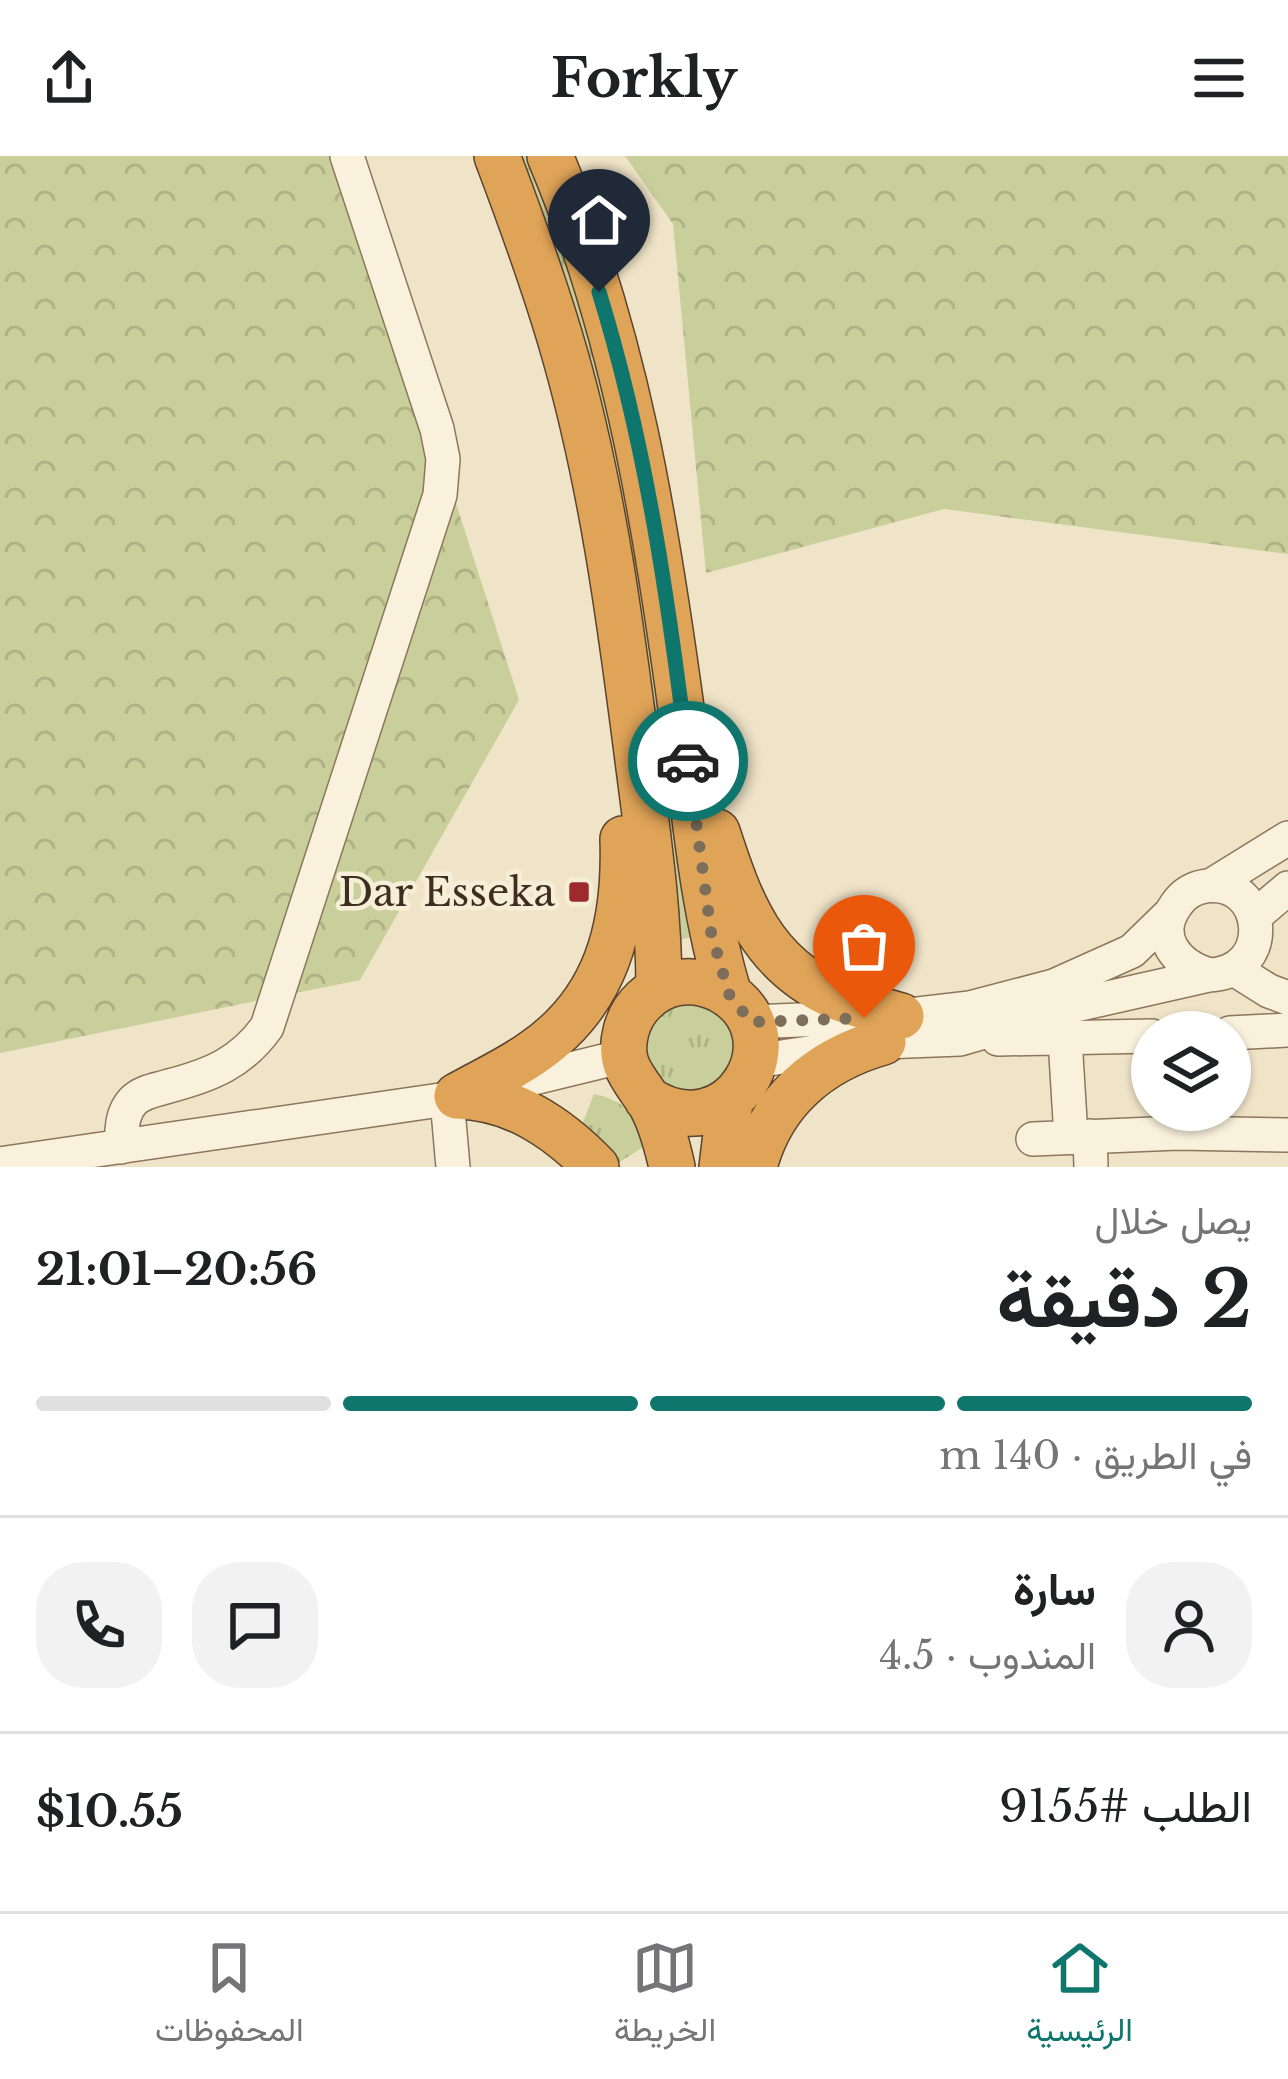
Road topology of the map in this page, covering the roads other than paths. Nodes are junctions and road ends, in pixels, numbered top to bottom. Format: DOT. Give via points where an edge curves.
graph roads {
  1 [pos="347,156"];
  2 [pos="497,156"];
  3 [pos="550,156"];
  4 [pos="631,705"];
  5 [pos="683,721"];
  6 [pos="1288,838"];
  7 [pos="1212,885"];
  8 [pos="1288,888"];
  9 [pos="1170,914"];
  10 [pos="1255,916"];
  11 [pos="1221,972"];
  12 [pos="659,989"];
  13 [pos="1288,998"];
  14 [pos="745,1026"];
  15 [pos="892,1029"];
  16 [pos="1288,1030"];
  17 [pos="1251,1032"];
  18 [pos="1131,1037"];
  19 [pos="961,1039"];
  20 [pos="1064,1039"];
  21 [pos="624,1056"];
  22 [pos="443,1099"];
  23 [pos="647,1099"];
  24 [pos="730,1101"];
  25 [pos="1033,1139"];
  26 [pos="1084,1146"];
  27 [pos="1277,1146"];
  28 [pos="121,1147"];
  29 [pos="0,1164"];
  30 [pos="433,1167"];
  31 [pos="453,1167"];
  32 [pos="596,1167"];
  33 [pos="672,1167"];
  34 [pos="722,1167"];
  35 [pos="754,1167"];
  1 -- 28 [label="street" via="437,429 440,495 268,1028 218,1072 140,1095 123,1120"];
  2 -- 4 [label="highway" via="577,403"];
  3 -- 5 [label="highway" via="632,411"];
  4 -- 12 [label="highway"];
  4 -- 22 [label="highway" via="623,895 602,973 553,1037"];
  5 -- 14 [label="highway" via="705,901"];
  5 -- 15 [label="highway" via="733,883 761,937 788,966"];
  6 -- 7 [label="street"];
  7 -- 9 [label="street" via="1180,898"];
  7 -- 10 [label="street" via="1231,889"];
  8 -- 10 [label="street"];
  9 -- 11 [label="street" via="1174,954 1189,969"];
  9 -- 15 [label="street" via="1132,951 1054,986"];
  10 -- 11 [label="street" via="1249,956"];
  11 -- 13 [label="street"];
  11 -- 19 [label="street"];
  12 -- 14 [label="highway" via="713,986"];
  12 -- 21 [label="highway" via="631,1017"];
  14 -- 15 [label="street"];
  14 -- 24 [label="highway" via="741,1090"];
  15 -- 19 [label="street"];
  15 -- 35 [label="highway" via="801,1084 770,1123"];
  16 -- 17 [label="street"];
  18 -- 20 [label="street"];
  19 -- 20 [label="street"];
  20 -- 26 [label="street"];
  21 -- 22 [label="street"];
  21 -- 23 [label="highway"];
  22 -- 28 [label="street"];
  22 -- 30 [label="street"];
  22 -- 31 [label="street"];
  22 -- 32 [label="highway" via="500,1101"];
  23 -- 24 [label="highway" via="688,1114"];
  23 -- 33 [label="highway"];
  24 -- 34 [label="highway"];
  25 -- 26 [label="street"];
  26 -- 27 [label="street" via="1178,1133"];
  28 -- 29 [label="street"];
}
